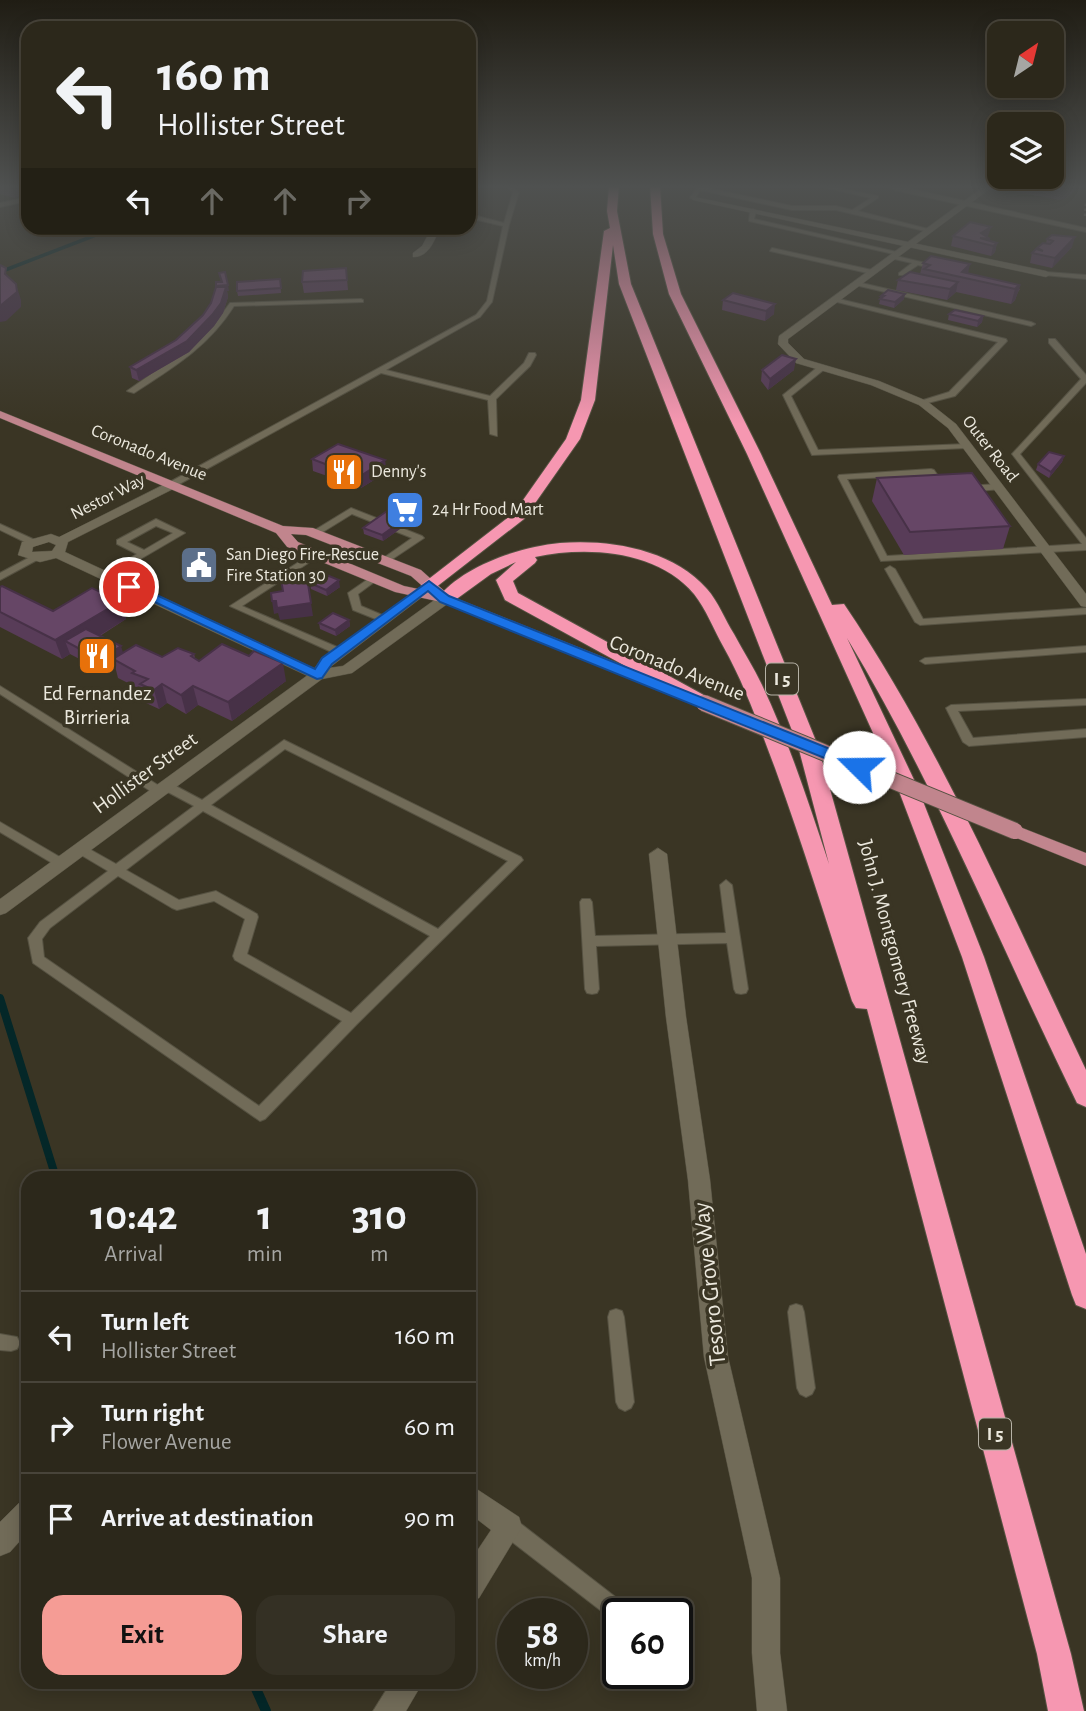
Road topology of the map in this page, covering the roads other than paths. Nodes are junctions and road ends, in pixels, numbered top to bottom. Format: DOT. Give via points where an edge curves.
graph roads {
  1 [pos="498,265"];
  2 [pos="605,265"];
  3 [pos="622,265"];
  4 [pos="667,265"];
  5 [pos="839,265"];
  6 [pos="882,265"];
  7 [pos="913,265"];
  8 [pos="924,265"];
  9 [pos="1002,265"];
  10 [pos="943,269"];
  11 [pos="872,272"];
  12 [pos="901,274"];
  13 [pos="1046,274"];
  14 [pos="1086,277"];
  15 [pos="857,284"];
  16 [pos="836,299"];
  17 [pos="361,301"];
  18 [pos="1031,324"];
  19 [pos="1052,341"];
  20 [pos="532,355"];
  21 [pos="822,368"];
  22 [pos="379,370"];
  23 [pos="1086,380"];
  24 [pos="131,391"];
  25 [pos="492,399"];
  26 [pos="923,403"];
  27 [pos="0,414"];
  28 [pos="494,434"];
  29 [pos="967,446"];
  30 [pos="883,475"];
  31 [pos="171,485"];
  32 [pos="890,485"];
  33 [pos="998,487"];
  34 [pos="782,516"];
  35 [pos="0,527"];
  36 [pos="281,530"];
  37 [pos="315,533"];
  38 [pos="1085,539"];
  39 [pos="32,542"];
  40 [pos="59,547"];
  41 [pos="1045,548"];
  42 [pos="542,550"];
  43 [pos="145,554"];
  44 [pos="316,555"];
  45 [pos="34,558"];
  46 [pos="385,561"];
  47 [pos="890,569"];
  48 [pos="105,576"];
  49 [pos="0,577"];
  50 [pos="374,578"];
  51 [pos="423,589"];
  52 [pos="445,599"];
  53 [pos="1086,603"];
  54 [pos="1086,611"];
  55 [pos="383,620"];
  56 [pos="1086,649"];
  57 [pos="340,652"];
  58 [pos="925,661"];
  59 [pos="317,675"];
  60 [pos="0,689"];
  61 [pos="1086,702"];
  62 [pos="704,703"];
  63 [pos="1086,733"];
  64 [pos="163,789"];
  65 [pos="200,805"];
  66 [pos="0,826"];
  67 [pos="80,849"];
  68 [pos="658,854"];
  69 [pos="1086,860"];
  70 [pos="61,863"];
  71 [pos="116,870"];
  72 [pos="726,885"];
  73 [pos="586,902"];
  74 [pos="0,908"];
  75 [pos="439,935"];
  76 [pos="733,938"];
  77 [pos="667,939"];
  78 [pos="589,941"];
  79 [pos="592,989"];
  80 [pos="741,989"];
  81 [pos="352,1020"];
  82 [pos="1086,1096"];
  83 [pos="920,1158"];
  84 [pos="1086,1295"];
  85 [pos="796,1312"];
  86 [pos="616,1317"];
  87 [pos="806,1388"];
  88 [pos="625,1402"];
  89 [pos="476,1502"];
  90 [pos="21,1520"];
  91 [pos="509,1527"];
  92 [pos="0,1542"];
  93 [pos="476,1577"];
  94 [pos="602,1599"];
  95 [pos="403,1689"];
  96 [pos="388,1711"];
  97 [pos="772,1711"];
  98 [pos="1066,1711"];
  1 -- 22 [label="lane" via="490,301 478,316"];
  2 -- 51 [label="highway" via="588,400 573,439 519,516"];
  3 -- 83 [label="highway, John J. Montgomery Freeway / I 5" via="625,284 808,746"];
  4 -- 34 [label="highway" via="675,294"];
  5 -- 11 [label="lane"];
  6 -- 11 [label="street"];
  7 -- 12 [label="lane"];
  8 -- 10 [label="lane"];
  9 -- 13 [label="street"];
  11 -- 15 [label="street"];
  13 -- 14 [label="lane"];
  15 -- 16 [label="street"];
  15 -- 18 [label="lane"];
  16 -- 21 [label="street, Outer Road" via="783,338 793,356"];
  16 -- 26 [label="lane" via="1003,341 951,394"];
  17 -- 24 [label="lane" via="232,303 218,327 197,348"];
  19 -- 23 [label="lane"];
  20 -- 25 [label="lane"];
  21 -- 26 [label="street, Outer Road"];
  21 -- 29 [label="lane" via="787,395 815,453"];
  22 -- 25 [label="lane"];
  22 -- 31 [label="lane"];
  23 -- 38 [label="lane" via="1016,454"];
  25 -- 28 [label="lane"];
  26 -- 29 [label="street, Outer Road" via="952,426"];
  27 -- 31 [label="main road, Coronado Avenue"];
  29 -- 33 [label="street, Outer Road"];
  30 -- 32 [label="lane"];
  30 -- 33 [label="lane" via="931,472 944,490"];
  30 -- 41 [label="lane" via="842,477 884,559"];
  31 -- 36 [label="main road, Coronado Avenue"];
  31 -- 40 [label="street, Nestor Way"];
  33 -- 41 [label="street, Outer Road"];
  34 -- 82 [label="highway" via="898,707"];
  34 -- 84 [label="highway" via="908,786 973,957"];
  35 -- 39 [label="lane"];
  36 -- 37 [label="main road, Coronado Avenue"];
  36 -- 44 [label="main road, Coronado Avenue" via="293,545"];
  37 -- 46 [label="main road, Coronado Avenue"];
  37 -- 46 [label="lane" via="351,511 419,538"];
  38 -- 41 [label="lane"];
  39 -- 40 [label="street" via="51,538"];
  39 -- 45 [label="street" via="24,552"];
  40 -- 45 [label="street"];
  40 -- 48 [label="street"];
  41 -- 53 [label="street, Outer Road"];
  42 -- 52 [label="highway" via="495,565"];
  42 -- 62 [label="highway" via="504,580 511,596"];
  42 -- 83 [label="highway" via="593,548 634,554 670,568 701,592 753,684"];
  43 -- 43 [label="lane" via="168,540 180,533 156,522 120,542"];
  43 -- 48 [label="lane"];
  44 -- 50 [label="main road, Coronado Avenue"];
  44 -- 57 [label="lane" via="234,606"];
  45 -- 49 [label="lane"];
  46 -- 51 [label="main road, Coronado Avenue" via="416,573"];
  47 -- 54 [label="lane" via="920,622"];
  48 -- 59 [label="street"];
  50 -- 51 [label="main road, Coronado Avenue"];
  50 -- 55 [label="lane" via="353,593 356,608"];
  51 -- 52 [label="main road, Coronado Avenue"];
  51 -- 55 [label="street, Hollister Street"];
  52 -- 59 [label="street, Hollister Street" via="348,670"];
  52 -- 62 [label="main road, Coronado Avenue"];
  55 -- 57 [label="street, Hollister Street"];
  56 -- 58 [label="lane"];
  57 -- 59 [label="street, Hollister Street"];
  59 -- 64 [label="street, Hollister Street"];
  60 -- 64 [label="lane"];
  61 -- 63 [label="lane" via="951,708 969,742"];
  62 -- 69 [label="main road, Coronado Avenue, bridge"];
  64 -- 65 [label="lane"];
  64 -- 67 [label="street, Hollister Street"];
  65 -- 71 [label="lane"];
  65 -- 75 [label="lane"];
  65 -- 75 [label="lane" via="284,744 517,860"];
  66 -- 70 [label="lane"];
  67 -- 70 [label="street, Hollister Street"];
  67 -- 71 [label="lane"];
  68 -- 77 [label="street, Tesoro Grove Way"];
  70 -- 74 [label="street, Hollister Street"];
  71 -- 81 [label="lane" via="177,905 216,897 252,917 240,956"];
  71 -- 81 [label="lane" via="45,925 35,938 38,959 260,1115"];
  72 -- 76 [label="lane"];
  73 -- 78 [label="lane"];
  75 -- 81 [label="lane"];
  76 -- 77 [label="lane"];
  76 -- 80 [label="lane"];
  77 -- 78 [label="lane"];
  77 -- 97 [label="street, Tesoro Grove Way" via="699,1180 716,1357 766,1578"];
  78 -- 79 [label="lane"];
  83 -- 98 [label="highway, John J. Montgomery Freeway / I 5"];
  85 -- 87 [label="lane"];
  86 -- 88 [label="lane"];
  89 -- 91 [label="street"];
  90 -- 92 [label="street"];
  91 -- 93 [label="street"];
  91 -- 94 [label="lane"];
  95 -- 96 [label="street"];
}
